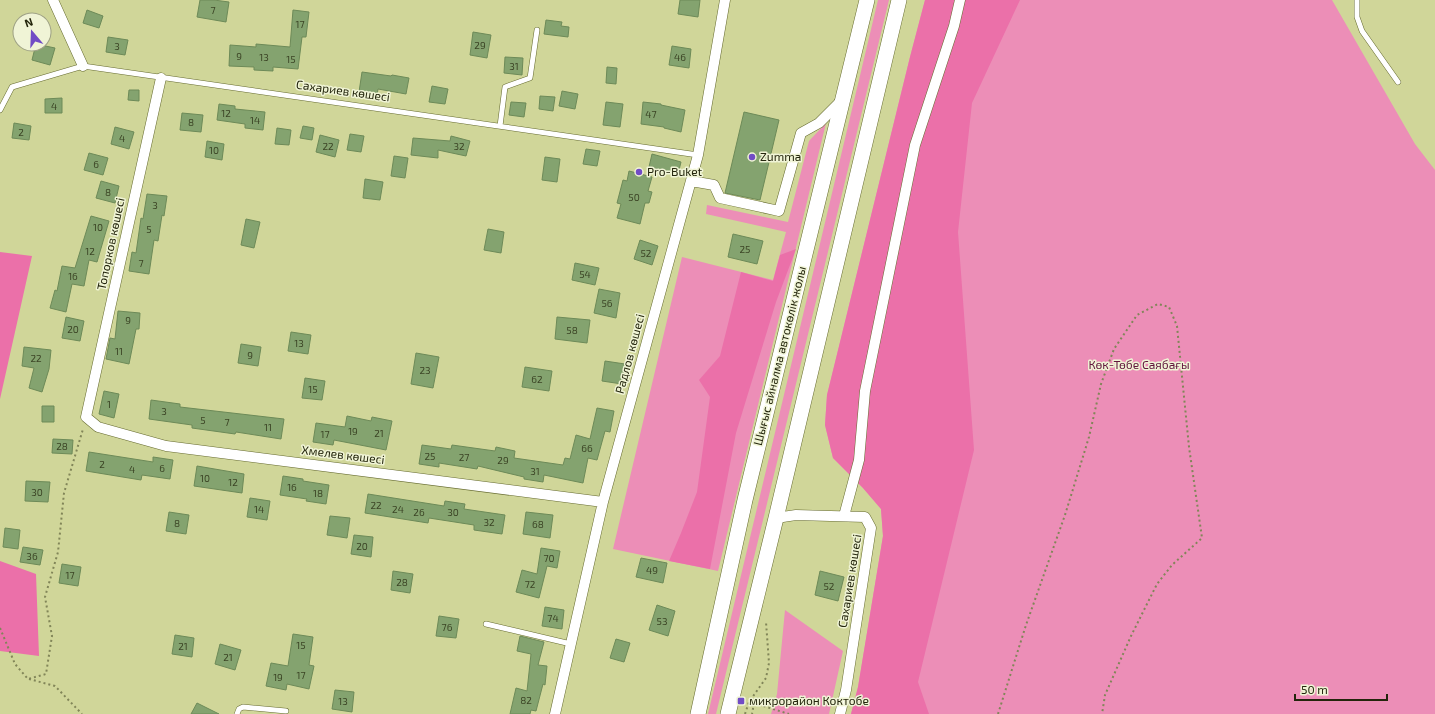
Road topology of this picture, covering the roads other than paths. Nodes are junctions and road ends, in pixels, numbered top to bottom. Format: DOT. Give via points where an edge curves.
graph roads {
  1 [pos="53,0"];
  2 [pos="725,0"];
  3 [pos="866,0"];
  4 [pos="900,0"];
  5 [pos="960,0"];
  6 [pos="1357,0"];
  7 [pos="538,30"];
  8 [pos="83,66"];
  9 [pos="161,78"];
  10 [pos="1398,82"];
  11 [pos="842,100"];
  12 [pos="0,110"];
  13 [pos="500,126"];
  14 [pos="698,155"];
  15 [pos="691,181"];
  16 [pos="86,416"];
  17 [pos="603,502"];
  18 [pos="844,516"];
  19 [pos="776,518"];
  20 [pos="486,624"];
  21 [pos="570,644"];
  22 [pos="286,712"];
  23 [pos="237,714"];
  24 [pos="555,714"];
  25 [pos="698,714"];
  26 [pos="728,714"];
  27 [pos="840,714"];
  1 -- 8 [label="street"];
  2 -- 14 [label="street, Радлов көшесі"];
  3 -- 11 [label="main road, Шығыс айналма автокөлік жолы"];
  4 -- 19 [label="main road"];
  5 -- 18 [label="street" via="915,145 865,391 859,460"];
  6 -- 10 [label="lane" via="1357,17 1362,31"];
  7 -- 13 [label="lane" via="530,78 506,87"];
  8 -- 9 [label="lane, Сахариев көшесі"];
  8 -- 12 [label="lane, Сахариев көшесі" via="12,87"];
  9 -- 13 [label="lane, Сахариев көшесі"];
  9 -- 16 [label="street, Топорков көшесі"];
  11 -- 15 [label="street" via="819,123 801,133 780,211 720,198 714,185"];
  11 -- 25 [label="main road, Шығыс айналма автокөлік жолы" via="745,500"];
  13 -- 14 [label="lane, Сахариев көшесі"];
  14 -- 15 [label="street, Радлов көшесі"];
  15 -- 17 [label="street, Радлов көшесі"];
  16 -- 17 [label="street, Хмелев көшесі" via="98,427 166,446"];
  17 -- 21 [label="street, Радлов көшесі"];
  18 -- 19 [label="street, Сахариев көшесі" via="796,515"];
  18 -- 27 [label="street, Сахариев көшесі" via="865,517 871,528"];
  19 -- 26 [label="main road"];
  20 -- 21 [label="lane"];
  21 -- 24 [label="street, Радлов көшесі"];
  22 -- 23 [label="lane" via="243,707"];
}
